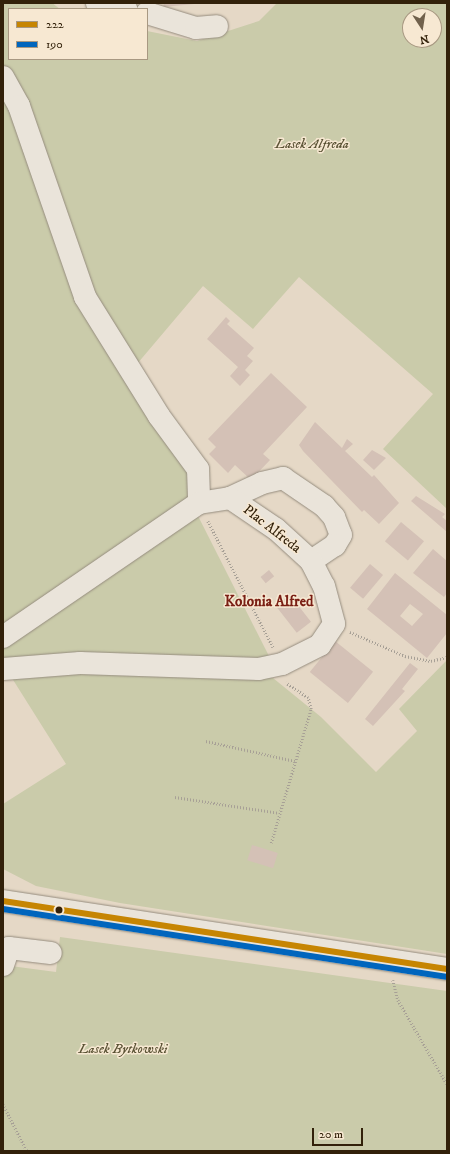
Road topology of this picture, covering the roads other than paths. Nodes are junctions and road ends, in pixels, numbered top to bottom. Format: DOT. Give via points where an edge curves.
graph roads {
  1 [pos="97,3"];
  2 [pos="121,8"];
  3 [pos="148,13"];
  4 [pos="217,26"];
  5 [pos="3,77"];
  6 [pos="230,498"];
  7 [pos="199,503"];
  8 [pos="311,561"];
  9 [pos="3,637"];
  10 [pos="3,669"];
  11 [pos="4,901"];
  12 [pos="52,953"];
  13 [pos="3,965"];
  14 [pos="447,969"];
  1 -- 2 [label="street"];
  3 -- 4 [label="street" via="196,28"];
  5 -- 7 [label="street" via="19,106 85,297 159,416 198,469"];
  6 -- 7 [label="street, Plac Alfreda"];
  6 -- 8 [label="street, Plac Alfreda" via="276,529"];
  6 -- 8 [label="street" via="262,483 283,478 318,501 334,517 341,535 335,545"];
  7 -- 9 [label="street, Plac Alfreda"];
  8 -- 10 [label="street, Plac Alfreda" via="324,586 334,624 320,645 282,664 259,669 220,670 80,663"];
  11 -- 14 [label="street"];
  12 -- 13 [label="street" via="9,948"];
}
